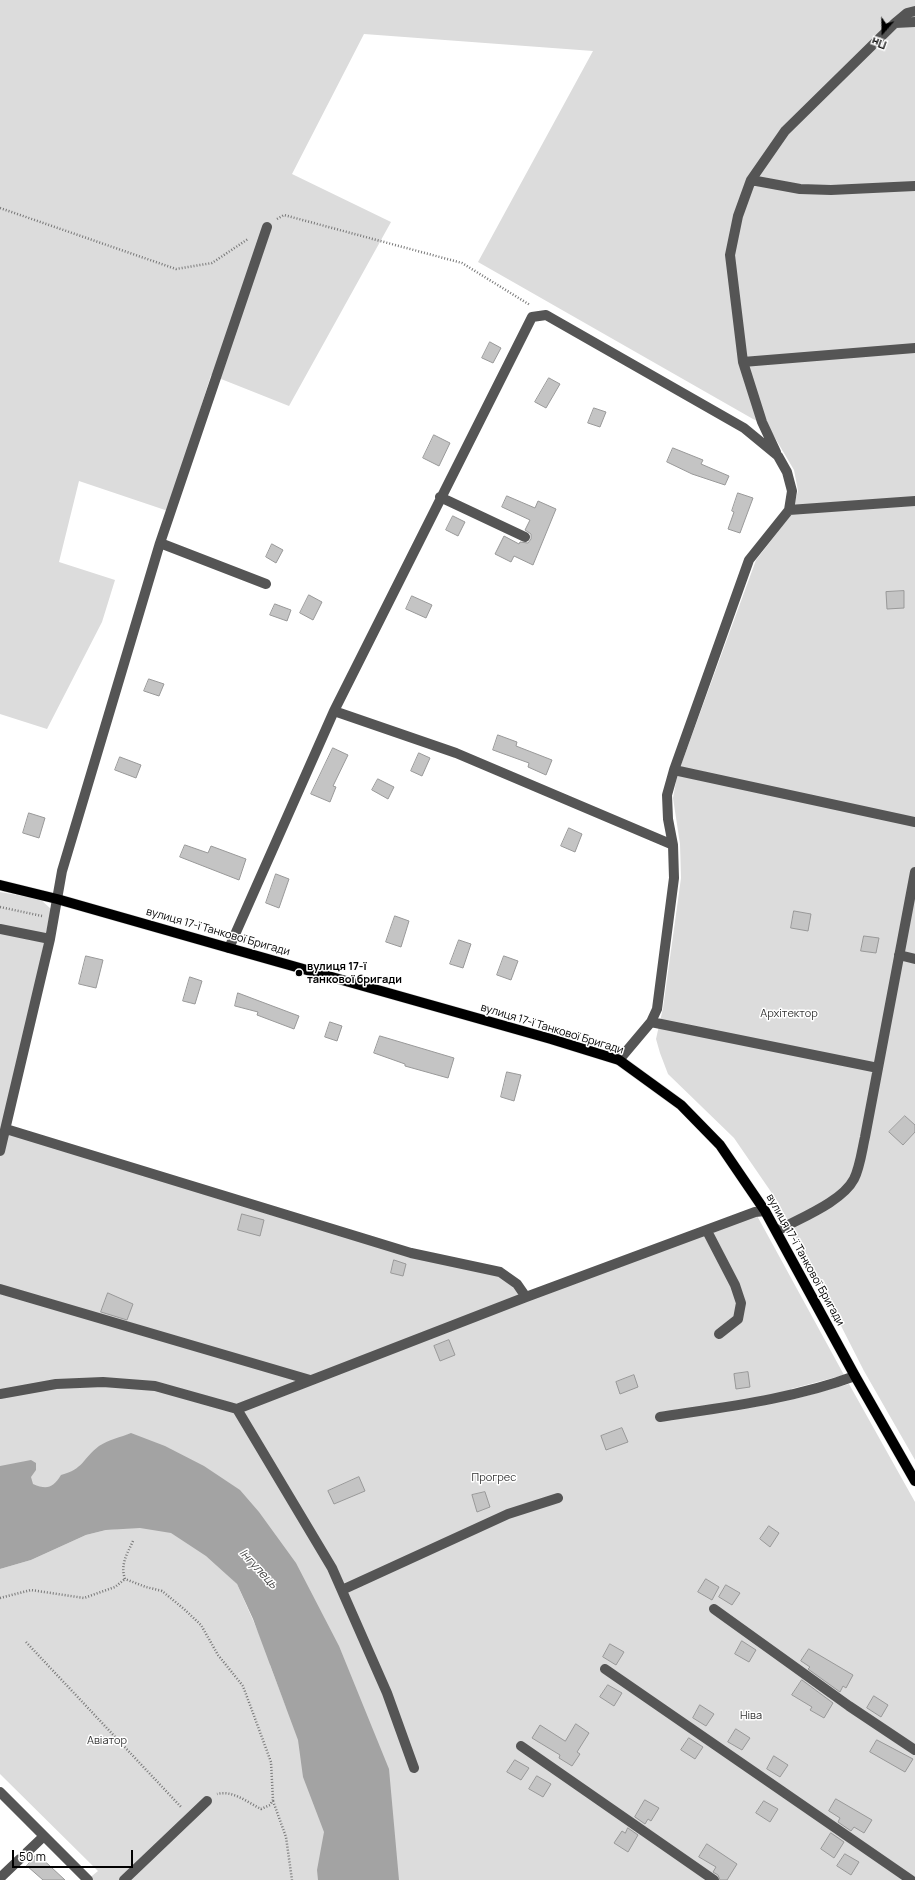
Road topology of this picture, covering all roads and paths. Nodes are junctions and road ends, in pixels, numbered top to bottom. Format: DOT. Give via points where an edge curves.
graph roads {
  1 [pos="915,11"];
  2 [pos="915,22"];
  3 [pos="895,23"];
  4 [pos="751,180"];
  5 [pos="915,186"];
  6 [pos="0,208"];
  7 [pos="267,227"];
  8 [pos="546,315"];
  9 [pos="915,348"];
  10 [pos="743,362"];
  11 [pos="778,456"];
  12 [pos="440,497"];
  13 [pos="915,501"];
  14 [pos="788,510"];
  15 [pos="525,537"];
  16 [pos="160,543"];
  17 [pos="266,584"];
  18 [pos="334,711"];
  19 [pos="674,770"];
  20 [pos="915,822"];
  21 [pos="673,845"];
  22 [pos="915,872"];
  23 [pos="0,885"];
  24 [pos="57,899"];
  25 [pos="0,907"];
  26 [pos="54,918"];
  27 [pos="0,929"];
  28 [pos="50,939"];
  29 [pos="229,948"];
  30 [pos="899,955"];
  31 [pos="915,958"];
  32 [pos="651,1022"];
  33 [pos="619,1060"];
  34 [pos="878,1068"];
  35 [pos="6,1129"];
  36 [pos="0,1151"];
  37 [pos="765,1211"];
  38 [pos="707,1231"];
  39 [pos="777,1231"];
  40 [pos="0,1289"];
  41 [pos="526,1297"];
  42 [pos="720,1334"];
  43 [pos="855,1376"];
  44 [pos="310,1380"];
  45 [pos="0,1394"];
  46 [pos="237,1410"];
  47 [pos="660,1417"];
  48 [pos="915,1481"];
  49 [pos="558,1498"];
  50 [pos="133,1541"];
  51 [pos="125,1579"];
  52 [pos="342,1590"];
  53 [pos="0,1598"];
  54 [pos="714,1609"];
  55 [pos="26,1642"];
  56 [pos="605,1669"];
  57 [pos="521,1746"];
  58 [pos="915,1750"];
  59 [pos="414,1768"];
  60 [pos="0,1792"];
  61 [pos="273,1800"];
  62 [pos="206,1801"];
  63 [pos="191,1817"];
  64 [pos="44,1836"];
  65 [pos="0,1878"];
  66 [pos="88,1880"];
  67 [pos="124,1880"];
  68 [pos="292,1880"];
  69 [pos="714,1880"];
  70 [pos="911,1880"];
  1 -- 3 [label="street" via="907,13"];
  2 -- 3 [label="street"];
  3 -- 4 [label="street" via="785,132"];
  4 -- 5 [label="street" via="800,189"];
  4 -- 10 [label="street" via="738,216 730,254"];
  6 -- 7 [label="path" via="176,269 212,263"];
  7 -- 8 [label="path" via="284,214 462,264"];
  7 -- 16 [label="street"];
  8 -- 11 [label="street" via="744,428"];
  8 -- 12 [label="street" via="532,317"];
  9 -- 10 [label="street"];
  10 -- 11 [label="street" via="762,422"];
  11 -- 14 [label="street" via="787,472 792,492"];
  12 -- 15 [label="street"];
  12 -- 18 [label="street"];
  13 -- 14 [label="street"];
  14 -- 19 [label="street" via="749,560"];
  16 -- 17 [label="street"];
  16 -- 24 [label="street" via="62,871"];
  18 -- 21 [label="street" via="456,753"];
  18 -- 29 [label="street"];
  19 -- 20 [label="street"];
  19 -- 21 [label="street" via="667,795"];
  21 -- 32 [label="street" via="674,878 657,1009"];
  22 -- 30 [label="street"];
  23 -- 24 [label="main road, вулиця 17-ї Танкової Бригади"];
  24 -- 26 [label="street"];
  24 -- 29 [label="main road, вулиця 17-ї Танкової Бригади"];
  25 -- 26 [label="path"];
  26 -- 28 [label="street"];
  27 -- 28 [label="street"];
  28 -- 35 [label="street"];
  29 -- 33 [label="main road, вулиця 17-ї Танкової Бригади" via="543,1036"];
  30 -- 31 [label="street"];
  30 -- 34 [label="street"];
  32 -- 33 [label="street"];
  32 -- 34 [label="street"];
  33 -- 37 [label="main road, вулиця 17-ї Танкової Бригади" via="691,1115 720,1145"];
  34 -- 39 [label="street" via="855,1177 848,1189 839,1197"];
  35 -- 36 [label="street"];
  35 -- 41 [label="street" via="411,1253 500,1272 517,1284"];
  37 -- 38 [label="street" via="755,1212"];
  37 -- 39 [label="main road, вулиця 17-ї Танкової Бригади"];
  38 -- 41 [label="street"];
  38 -- 42 [label="street" via="732,1279 741,1303 738,1318"];
  39 -- 43 [label="main road, вулиця 17-ї Танкової Бригади"];
  40 -- 44 [label="street"];
  41 -- 44 [label="street"];
  43 -- 47 [label="street" via="836,1383 736,1406"];
  43 -- 48 [label="main road, вулиця 17-ї Танкової Бригади"];
  44 -- 46 [label="street"];
  45 -- 46 [label="street" via="56,1384 103,1382 155,1386"];
  46 -- 52 [label="street" via="332,1568"];
  49 -- 52 [label="street" via="508,1514"];
  50 -- 51 [label="path" via="123,1563"];
  51 -- 53 [label="path" via="115,1587 84,1598 31,1590"];
  51 -- 61 [label="path" via="162,1591 201,1625 218,1655 243,1686 270,1762"];
  52 -- 59 [label="street" via="387,1693"];
  54 -- 58 [label="street"];
  55 -- 63 [label="path"];
  56 -- 70 [label="street"];
  57 -- 69 [label="street"];
  60 -- 64 [label="street"];
  61 -- 62 [label="path" via="270,1805 261,1809 241,1797 224,1792"];
  61 -- 68 [label="path" via="286,1838"];
  62 -- 63 [label="street"];
  63 -- 67 [label="street"];
  64 -- 65 [label="street"];
  64 -- 66 [label="street"];
}
